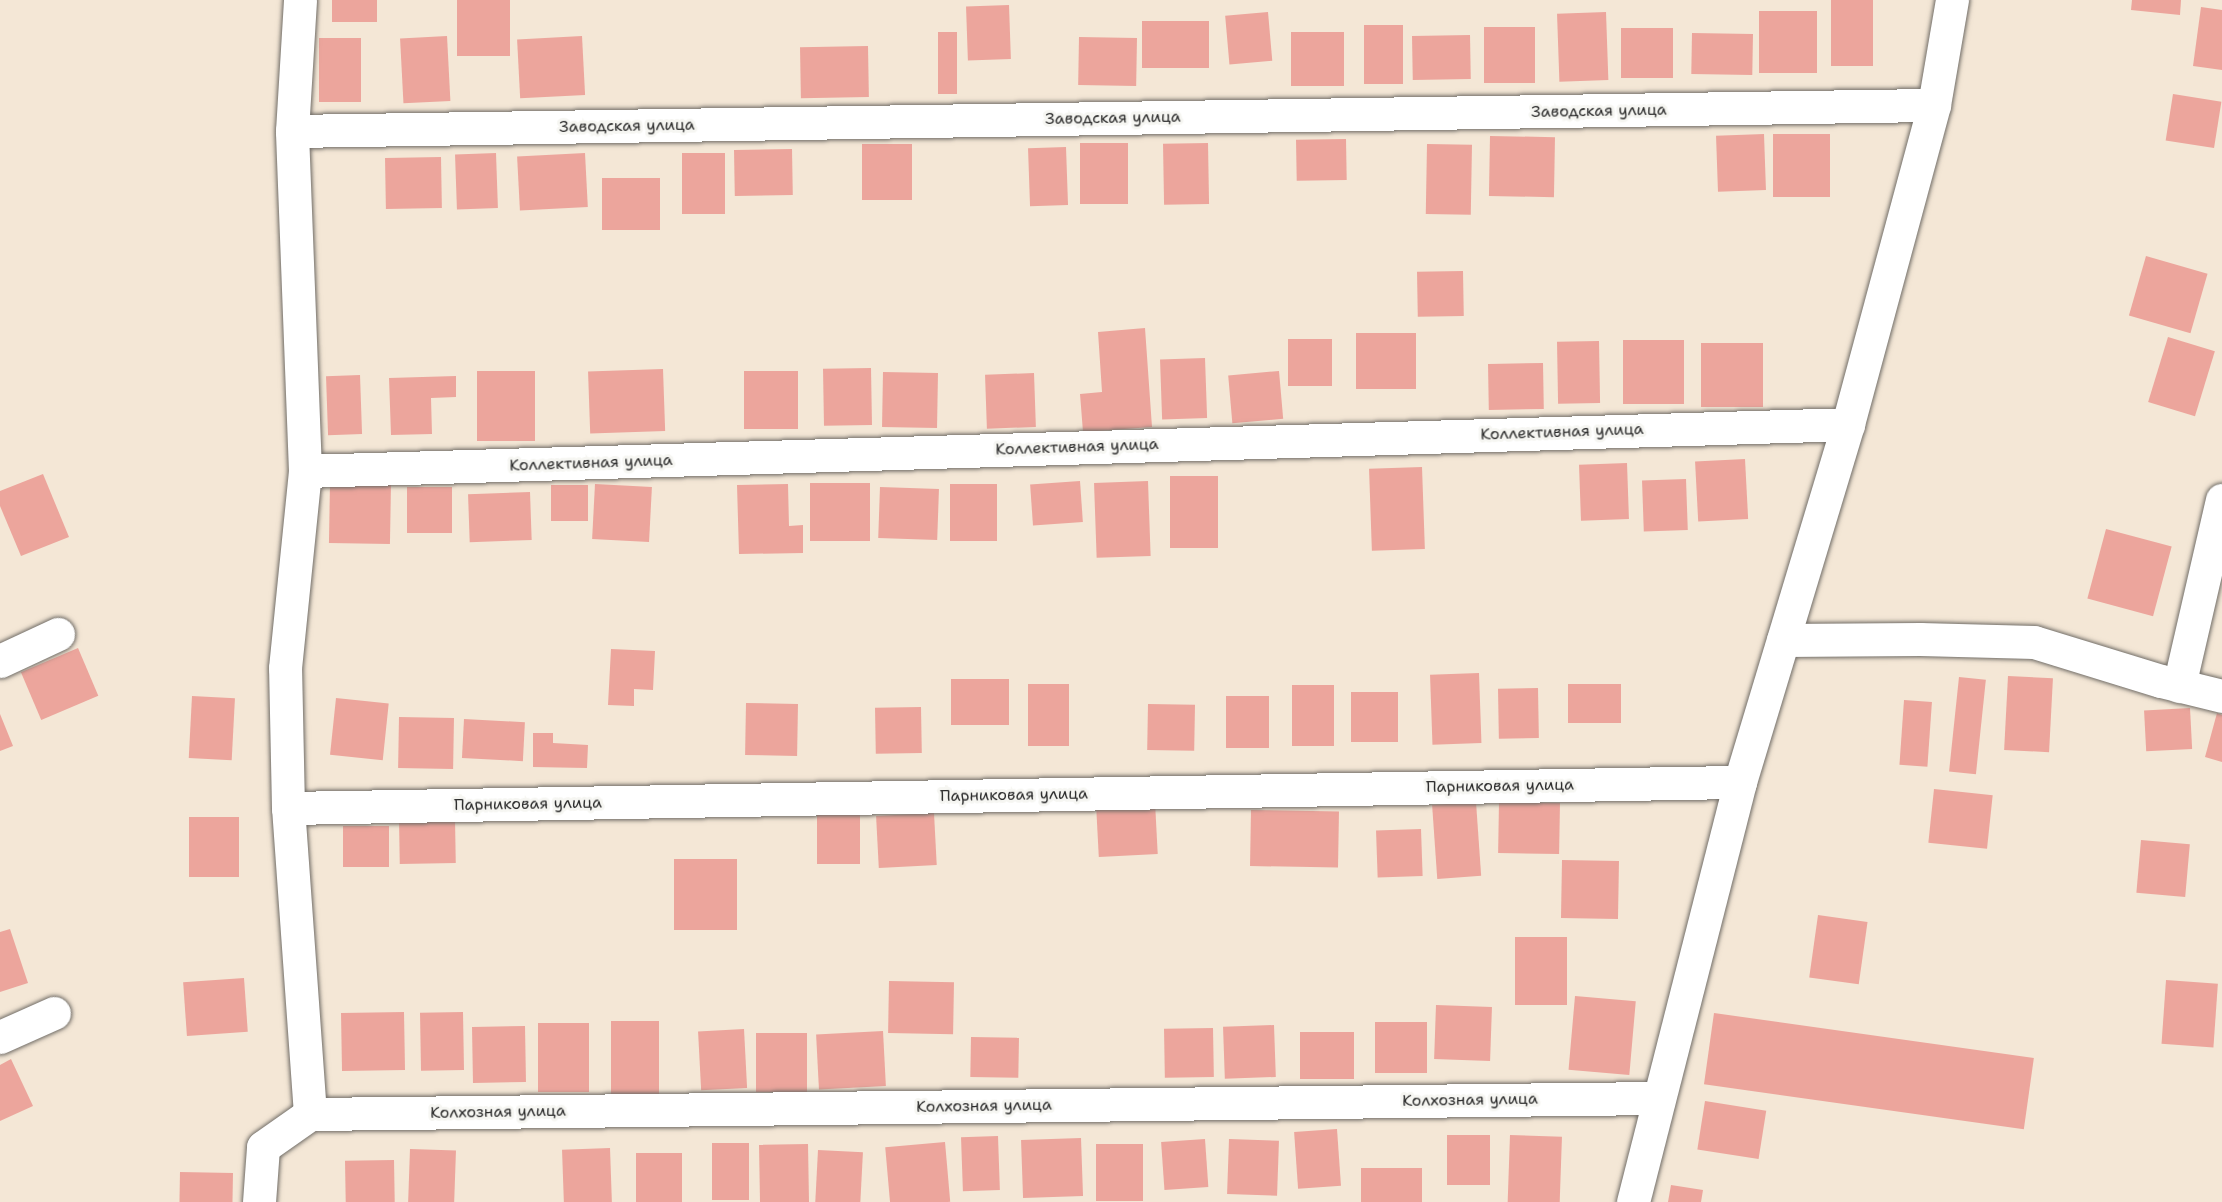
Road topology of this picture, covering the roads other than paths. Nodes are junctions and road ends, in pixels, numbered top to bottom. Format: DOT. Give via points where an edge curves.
graph roads {
  1 [pos="300,0"];
  2 [pos="1952,0"];
  3 [pos="1934,105"];
  4 [pos="292,131"];
  5 [pos="1848,424"];
  6 [pos="305,471"];
  7 [pos="2222,500"];
  8 [pos="58,634"];
  9 [pos="1783,640"];
  10 [pos="0,661"];
  11 [pos="2179,686"];
  12 [pos="2222,696"];
  13 [pos="1740,782"];
  14 [pos="288,808"];
  15 [pos="54,1013"];
  16 [pos="0,1036"];
  17 [pos="1658,1098"];
  18 [pos="310,1114"];
  19 [pos="259,1202"];
  20 [pos="1633,1202"];
  1 -- 4 [label="street"];
  2 -- 3 [label="street"];
  3 -- 4 [label="street, Заводская улица"];
  3 -- 5 [label="street"];
  4 -- 6 [label="street"];
  5 -- 6 [label="street, Коллективная улица"];
  5 -- 9 [label="street"];
  6 -- 14 [label="street" via="285,668"];
  7 -- 11 [label="street"];
  8 -- 10 [label="street"];
  9 -- 11 [label="street" via="2034,642"];
  9 -- 13 [label="street"];
  11 -- 12 [label="street"];
  13 -- 14 [label="street, Парниковая улица"];
  13 -- 17 [label="street"];
  14 -- 18 [label="street"];
  15 -- 16 [label="street"];
  17 -- 18 [label="street, Колхозная улица"];
  17 -- 20 [label="street"];
  18 -- 19 [label="street" via="263,1147"];
}
